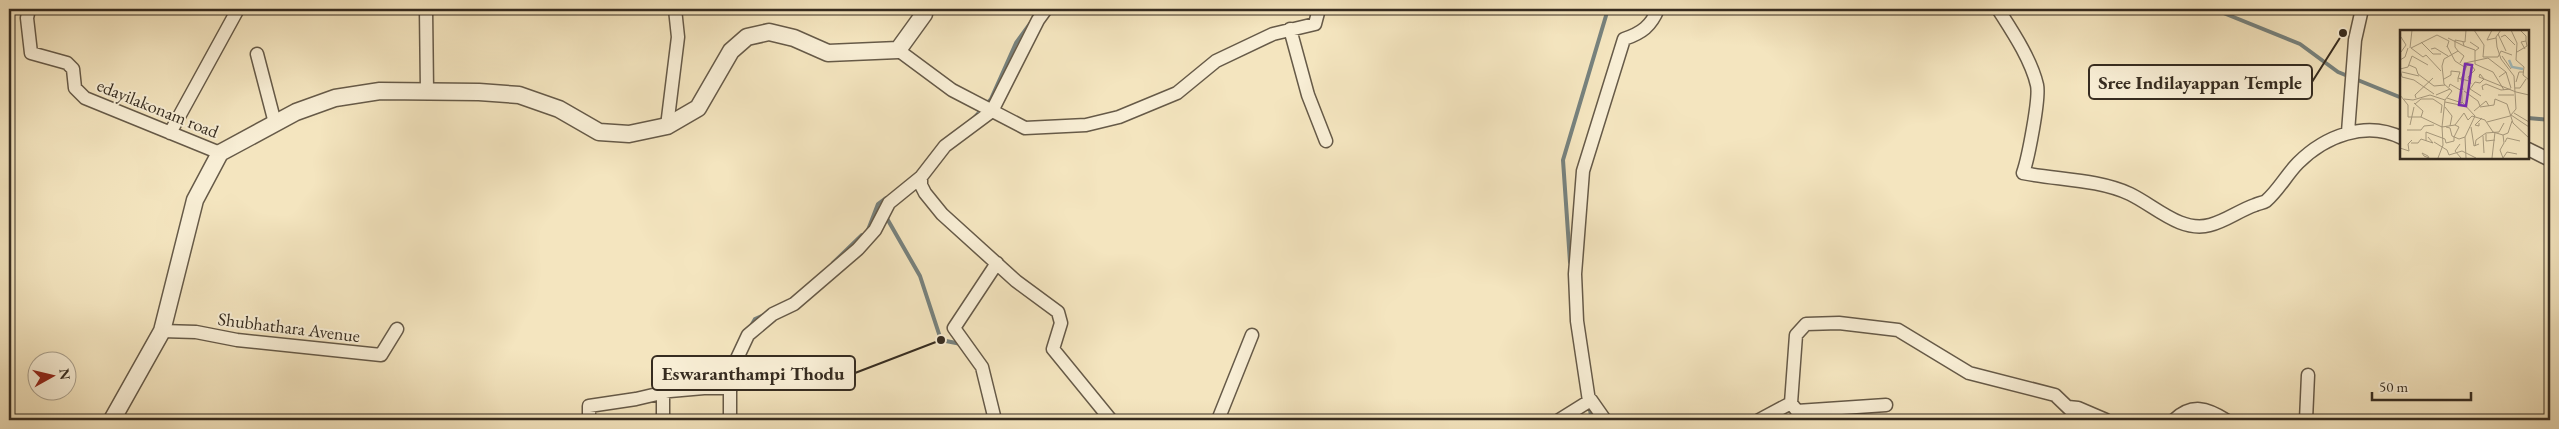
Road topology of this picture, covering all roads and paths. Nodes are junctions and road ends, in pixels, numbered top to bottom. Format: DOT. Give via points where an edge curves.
graph roads {
  1 [pos="29,9"];
  2 [pos="238,9"];
  3 [pos="426,9"];
  4 [pos="675,9"];
  5 [pos="925,9"];
  6 [pos="1046,9"];
  7 [pos="1319,9"];
  8 [pos="1658,9"];
  9 [pos="1998,9"];
  10 [pos="2362,9"];
  11 [pos="1290,30"];
  12 [pos="898,50"];
  13 [pos="257,54"];
  14 [pos="427,91"];
  15 [pos="992,111"];
  16 [pos="276,123"];
  17 [pos="668,126"];
  18 [pos="170,132"];
  19 [pos="2348,132"];
  20 [pos="2400,137"];
  21 [pos="1326,141"];
  22 [pos="2529,150"];
  23 [pos="220,153"];
  24 [pos="2550,160"];
  25 [pos="921,177"];
  26 [pos="997,263"];
  27 [pos="397,329"];
  28 [pos="162,331"];
  29 [pos="1252,335"];
  30 [pos="2308,375"];
  31 [pos="731,388"];
  32 [pos="663,393"];
  33 [pos="1587,402"];
  34 [pos="1791,403"];
  35 [pos="1886,405"];
  36 [pos="2068,407"];
  37 [pos="112,420"];
  38 [pos="589,420"];
  39 [pos="664,420"];
  40 [pos="730,420"];
  41 [pos="995,420"];
  42 [pos="1112,420"];
  43 [pos="1218,420"];
  44 [pos="1559,420"];
  45 [pos="1605,420"];
  46 [pos="1759,420"];
  47 [pos="2081,420"];
  48 [pos="2106,420"];
  49 [pos="2174,420"];
  50 [pos="2226,420"];
  51 [pos="2306,420"];
  1 -- 18 [label="street, edayilakonam road" via="31,52 67,63 73,69 75,88 85,98"];
  2 -- 18 [label="street"];
  3 -- 14 [label="street"];
  4 -- 17 [label="street" via="678,36"];
  5 -- 12 [label="street"];
  6 -- 15 [label="street"];
  7 -- 11 [label="street" via="1314,24"];
  8 -- 33 [label="street" via="1653,21 1641,33 1624,39 1583,171 1575,274"];
  9 -- 19 [label="street" via="2028,62 2037,86 2028,158 2023,173 2088,181 2130,194 2181,223 2209,225 2265,201 2298,162 2322,143"];
  10 -- 19 [label="street" via="2355,40"];
  11 -- 15 [label="street" via="1273,34 1216,61 1177,93 1086,126 1025,128"];
  11 -- 21 [label="street" via="1308,95"];
  12 -- 15 [label="street" via="952,90"];
  12 -- 17 [label="street" via="828,53 794,38 769,32 747,37 731,51 698,108"];
  13 -- 16 [label="street"];
  14 -- 16 [label="street" via="380,91 335,98"];
  14 -- 17 [label="street" via="519,95 559,109 599,132 629,134"];
  15 -- 25 [label="street" via="945,146"];
  16 -- 23 [label="street"];
  18 -- 23 [label="street, edayilakonam road"];
  19 -- 20 [label="street" via="2390,132"];
  22 -- 24 [label="street"];
  23 -- 28 [label="street" via="195,200"];
  25 -- 26 [label="street" via="925,193 942,214"];
  25 -- 31 [label="street" via="887,207 866,242 794,304 763,320 748,335 733,367"];
  26 -- 41 [label="street" via="954,328 982,367"];
  26 -- 42 [label="street" via="1058,312 1061,323 1053,349"];
  27 -- 28 [label="street, Shubhathara Avenue" via="381,355 237,340 196,332"];
  28 -- 37 [label="street"];
  29 -- 43 [label="street"];
  30 -- 51 [label="street"];
  31 -- 32 [label="street"];
  31 -- 40 [label="street"];
  32 -- 38 [label="street" via="590,406"];
  32 -- 39 [label="street"];
  33 -- 44 [label="street"];
  33 -- 45 [label="street"];
  34 -- 35 [label="street" via="1797,411"];
  34 -- 36 [label="street" via="1796,336 1806,324 1839,323 1898,330 1969,373 2055,395"];
  34 -- 46 [label="street"];
  36 -- 47 [label="street"];
  36 -- 48 [label="street"];
  49 -- 50 [label="street" via="2188,409 2209,409"];
}
